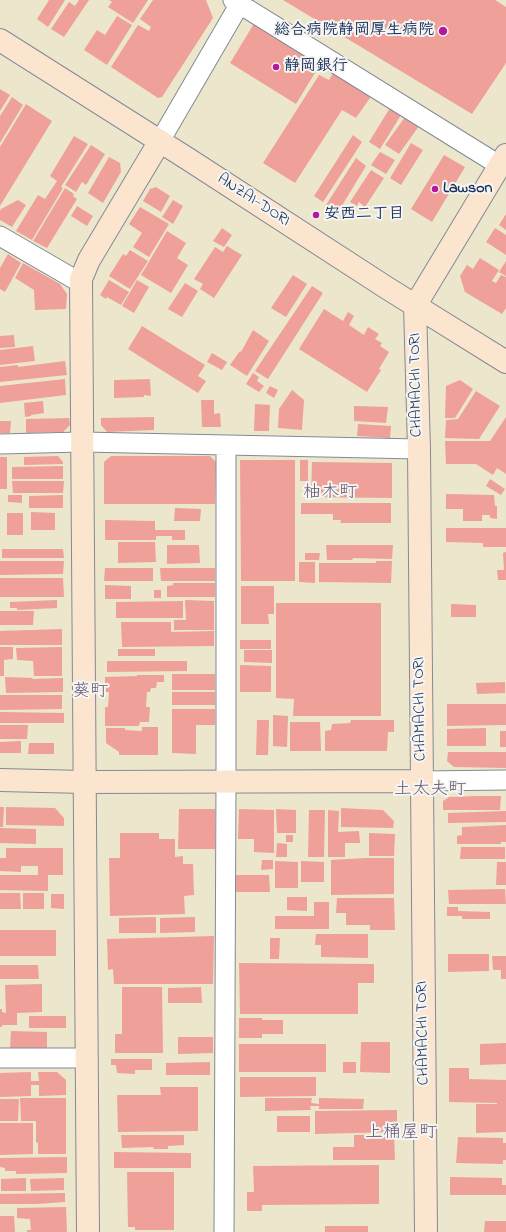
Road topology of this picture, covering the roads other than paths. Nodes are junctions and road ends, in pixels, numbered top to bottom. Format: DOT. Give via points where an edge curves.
graph roads {
  1 [pos="238,1"];
  2 [pos="0,40"];
  3 [pos="160,141"];
  4 [pos="503,160"];
  5 [pos="0,236"];
  6 [pos="81,283"];
  7 [pos="415,306"];
  8 [pos="506,362"];
  9 [pos="82,442"];
  10 [pos="0,444"];
  11 [pos="226,445"];
  12 [pos="419,449"];
  13 [pos="0,780"];
  14 [pos="506,780"];
  15 [pos="226,781"];
  16 [pos="422,781"];
  17 [pos="85,782"];
  18 [pos="0,1058"];
  19 [pos="88,1058"];
  20 [pos="88,1232"];
  21 [pos="224,1232"];
  22 [pos="426,1232"];
  1 -- 3 [label="street"];
  1 -- 4 [label="street"];
  2 -- 3 [label="street, ANZAI-DORI"];
  3 -- 6 [label="street" via="89,260"];
  3 -- 7 [label="street, ANZAI-DORI"];
  4 -- 7 [label="street"];
  5 -- 6 [label="street"];
  6 -- 9 [label="street"];
  7 -- 8 [label="street, ANZAI-DORI"];
  7 -- 12 [label="street, CHAMACHI TORI"];
  9 -- 10 [label="street"];
  9 -- 11 [label="street"];
  9 -- 17 [label="street"];
  11 -- 12 [label="street"];
  11 -- 15 [label="street"];
  12 -- 16 [label="street, CHAMACHI TORI"];
  13 -- 17 [label="street"];
  14 -- 16 [label="street"];
  15 -- 16 [label="street"];
  15 -- 17 [label="street"];
  15 -- 21 [label="street"];
  16 -- 22 [label="street, CHAMACHI TORI"];
  17 -- 19 [label="street"];
  18 -- 19 [label="street"];
  19 -- 20 [label="street"];
}
